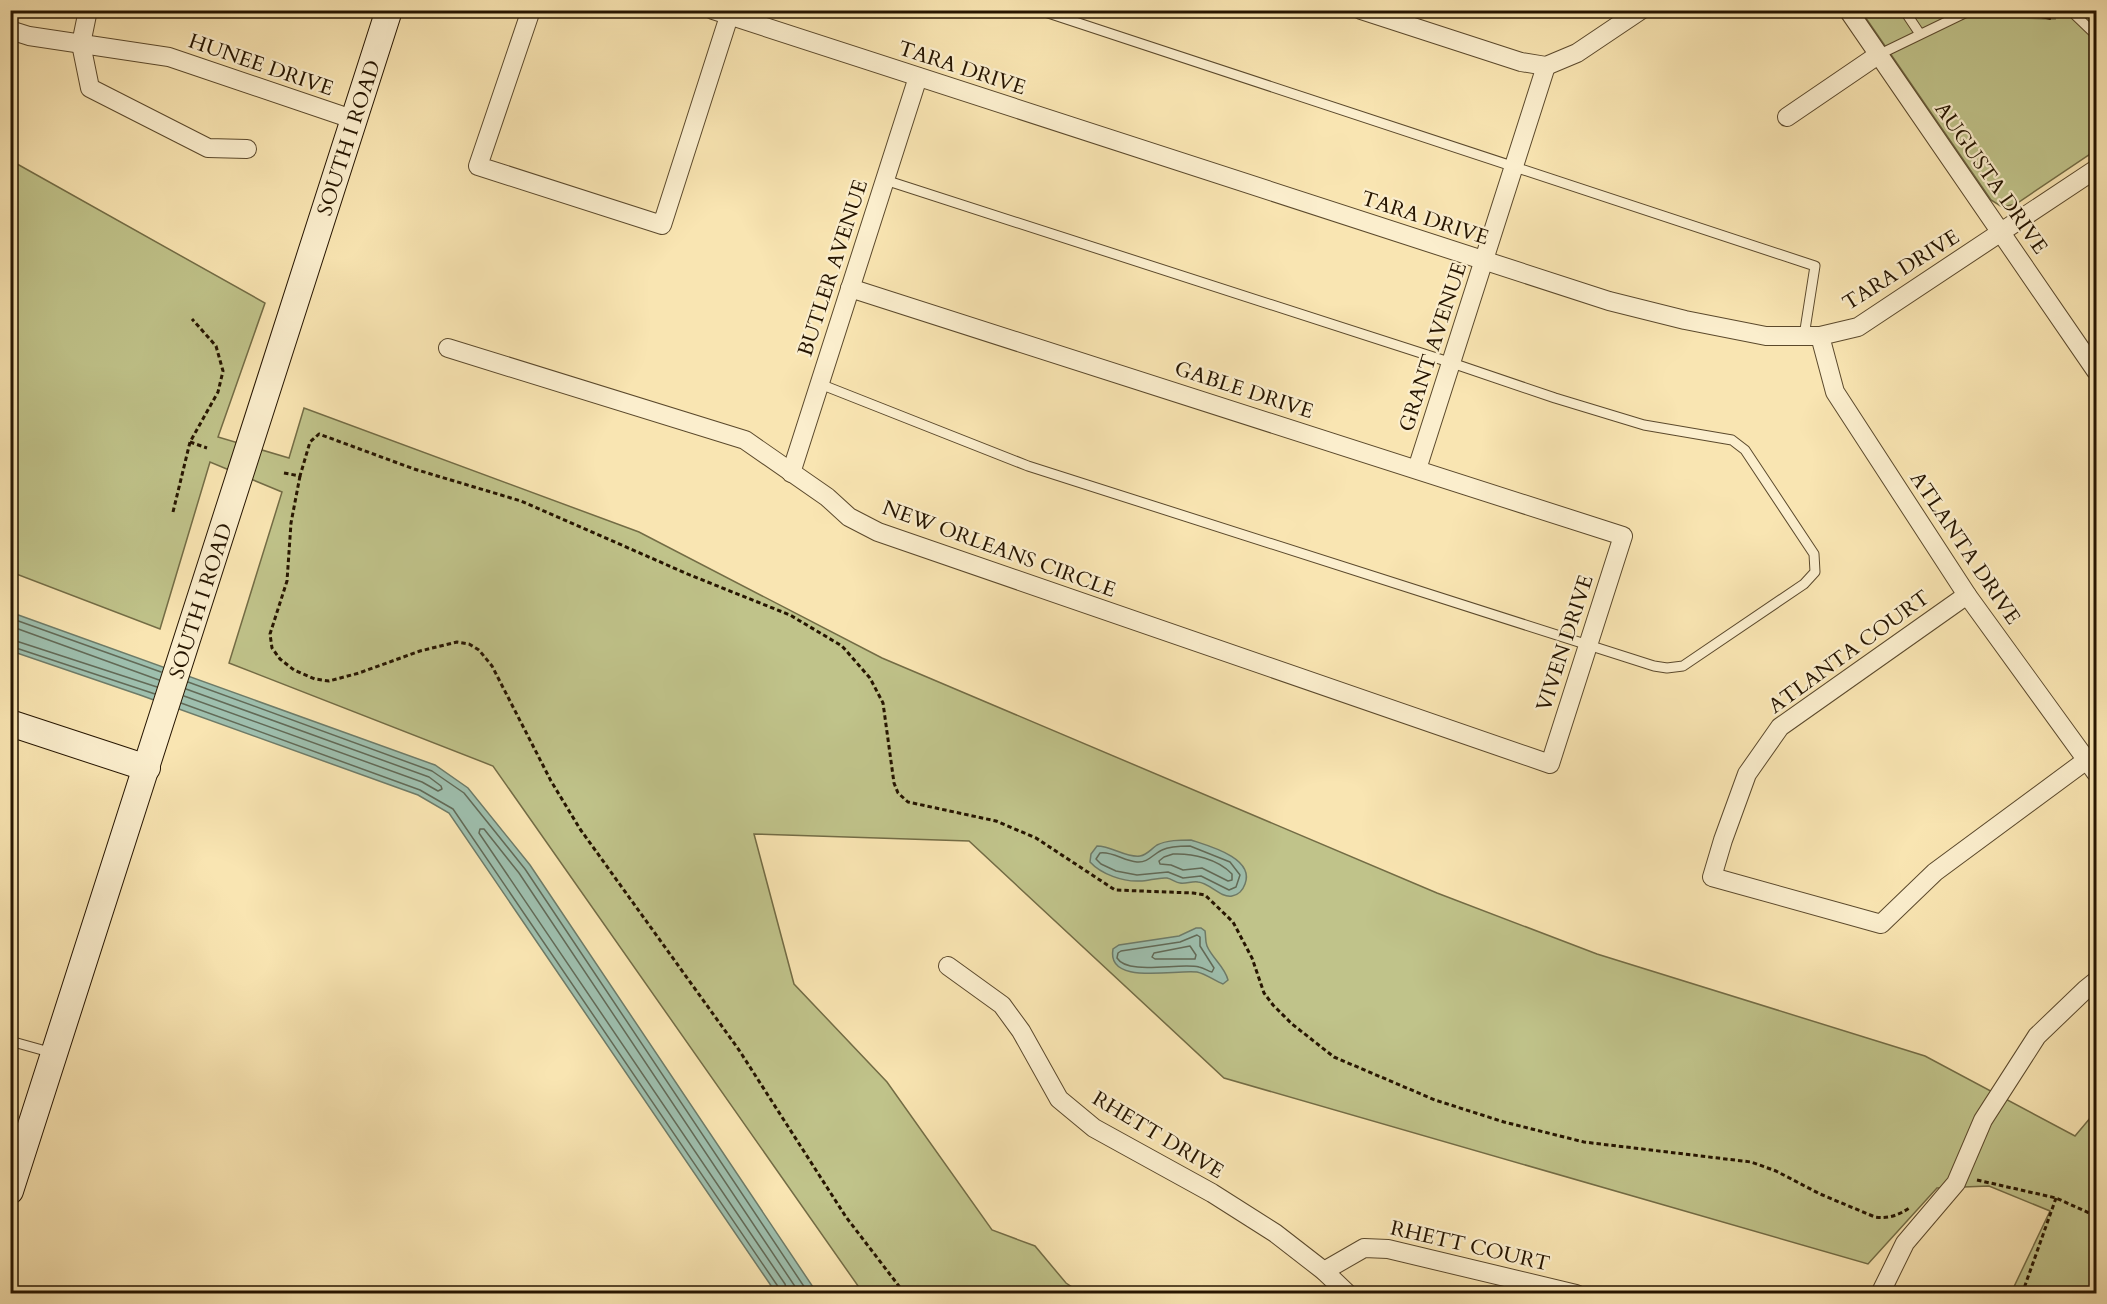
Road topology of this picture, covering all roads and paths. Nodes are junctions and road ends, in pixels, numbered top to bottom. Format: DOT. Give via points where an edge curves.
graph roads {
  1 [pos="88,10"];
  2 [pos="389,10"];
  3 [pos="531,10"];
  4 [pos="1039,10"];
  5 [pos="1361,10"];
  6 [pos="1641,10"];
  7 [pos="1848,10"];
  8 [pos="1904,10"];
  9 [pos="1971,10"];
  10 [pos="2070,10"];
  11 [pos="725,12"];
  12 [pos="10,30"];
  13 [pos="1920,34"];
  14 [pos="2097,35"];
  15 [pos="81,44"];
  16 [pos="1878,55"];
  17 [pos="1546,66"];
  18 [pos="918,77"];
  19 [pos="1787,117"];
  20 [pos="355,120"];
  21 [pos="247,148"];
  22 [pos="1514,167"];
  23 [pos="2097,170"];
  24 [pos="885,180"];
  25 [pos="2001,232"];
  26 [pos="1484,260"];
  27 [pos="850,288"];
  28 [pos="192,319"];
  29 [pos="1812,336"];
  30 [pos="448,348"];
  31 [pos="1452,363"];
  32 [pos="2097,371"];
  33 [pos="820,384"];
  34 [pos="190,442"];
  35 [pos="207,448"];
  36 [pos="1417,469"];
  37 [pos="284,473"];
  38 [pos="791,473"];
  39 [pos="300,476"];
  40 [pos="173,512"];
  41 [pos="1623,536"];
  42 [pos="1967,595"];
  43 [pos="1588,645"];
  44 [pos="10,723"];
  45 [pos="1550,764"];
  46 [pos="2092,766"];
  47 [pos="147,768"];
  48 [pos="948,966"];
  49 [pos="2097,981"];
  50 [pos="10,1041"];
  51 [pos="55,1053"];
  52 [pos="1972,1179"];
  53 [pos="10,1191"];
  54 [pos="2056,1198"];
  55 [pos="1916,1201"];
  56 [pos="2097,1216"];
  57 [pos="1324,1271"];
  58 [pos="905,1293"];
  59 [pos="1348,1293"];
  60 [pos="1576,1293"];
  61 [pos="1880,1293"];
  62 [pos="2022,1293"];
  1 -- 15 [label="street"];
  2 -- 20 [label="main road, SOUTH I ROAD"];
  3 -- 11 [label="street" via="478,166 662,225"];
  4 -- 22 [label="lane"];
  5 -- 17 [label="street" via="1521,62"];
  6 -- 17 [label="street" via="1577,53"];
  7 -- 16 [label="street, AUGUSTA DRIVE"];
  8 -- 13 [label="lane"];
  9 -- 13 [label="lane"];
  10 -- 14 [label="lane"];
  11 -- 18 [label="street, TARA DRIVE"];
  12 -- 15 [label="street, HUNEE DRIVE"];
  13 -- 16 [label="lane"];
  15 -- 20 [label="street, HUNEE DRIVE" via="169,57"];
  15 -- 21 [label="street" via="90,88 208,148"];
  16 -- 19 [label="street"];
  16 -- 25 [label="street, AUGUSTA DRIVE"];
  17 -- 22 [label="street, GRANT AVENUE"];
  18 -- 24 [label="street, BUTLER AVENUE"];
  18 -- 26 [label="street, TARA DRIVE"];
  20 -- 47 [label="main road, SOUTH I ROAD"];
  22 -- 26 [label="street, GRANT AVENUE"];
  22 -- 29 [label="lane" via="1815,266"];
  23 -- 25 [label="street, TARA DRIVE"];
  24 -- 27 [label="street, BUTLER AVENUE"];
  24 -- 31 [label="lane"];
  25 -- 29 [label="street, TARA DRIVE" via="1858,327"];
  25 -- 32 [label="street, AUGUSTA DRIVE"];
  26 -- 29 [label="street, TARA DRIVE" via="1609,301 1685,320 1766,336"];
  26 -- 31 [label="street, GRANT AVENUE"];
  27 -- 33 [label="street, BUTLER AVENUE"];
  27 -- 36 [label="street, GABLE DRIVE"];
  28 -- 34 [label="path" via="216,346 223,371 219,392"];
  29 -- 42 [label="street, ATLANTA DRIVE" via="1835,392"];
  30 -- 38 [label="street, NEW ORLEANS CIRCLE" via="746,440"];
  31 -- 36 [label="street, GRANT AVENUE"];
  31 -- 43 [label="lane" via="1644,425 1732,440 1744,450 1814,554 1815,572 1804,584 1683,666 1654,666"];
  33 -- 38 [label="street, BUTLER AVENUE"];
  33 -- 43 [label="lane" via="1028,466"];
  34 -- 35 [label="path"];
  34 -- 40 [label="path"];
  36 -- 41 [label="street, GABLE DRIVE"];
  37 -- 39 [label="path"];
  38 -- 45 [label="street, NEW ORLEANS CIRCLE" via="849,517 878,532"];
  39 -- 55 [label="path" via="310,442 319,435 521,501 790,615 842,646 870,678 883,703 894,783 908,802 996,821 1036,838 1114,890 1205,895 1233,922 1273,1005 1334,1057 1435,1100 1584,1143 1751,1162 1875,1217 1897,1216"];
  39 -- 58 [label="path" via="291,523 287,581 270,634 272,648 294,670 315,680 329,681 457,642 479,650 492,666 580,829 739,1050 846,1217"];
  41 -- 43 [label="street, VIVEN DRIVE"];
  42 -- 46 [label="street, ATLANTA DRIVE"];
  42 -- 46 [label="street, ATLANTA COURT" via="1780,727 1747,774 1712,877 1881,924 1935,872"];
  43 -- 45 [label="street, VIVEN DRIVE"];
  44 -- 47 [label="main road"];
  47 -- 51 [label="main road, SOUTH I ROAD"];
  48 -- 57 [label="street, RHETT DRIVE" via="1002,1005 1059,1099 1094,1128 1212,1193 1275,1233"];
  49 -- 61 [label="street" via="2037,1036 1983,1120 1956,1183 1905,1243"];
  50 -- 51 [label="lane"];
  51 -- 53 [label="main road, SOUTH I ROAD"];
  52 -- 54 [label="path"];
  54 -- 56 [label="path"];
  54 -- 62 [label="path"];
  57 -- 59 [label="street, RHETT DRIVE"];
  57 -- 60 [label="street, RHETT COURT" via="1364,1248 1388,1249"];
}
